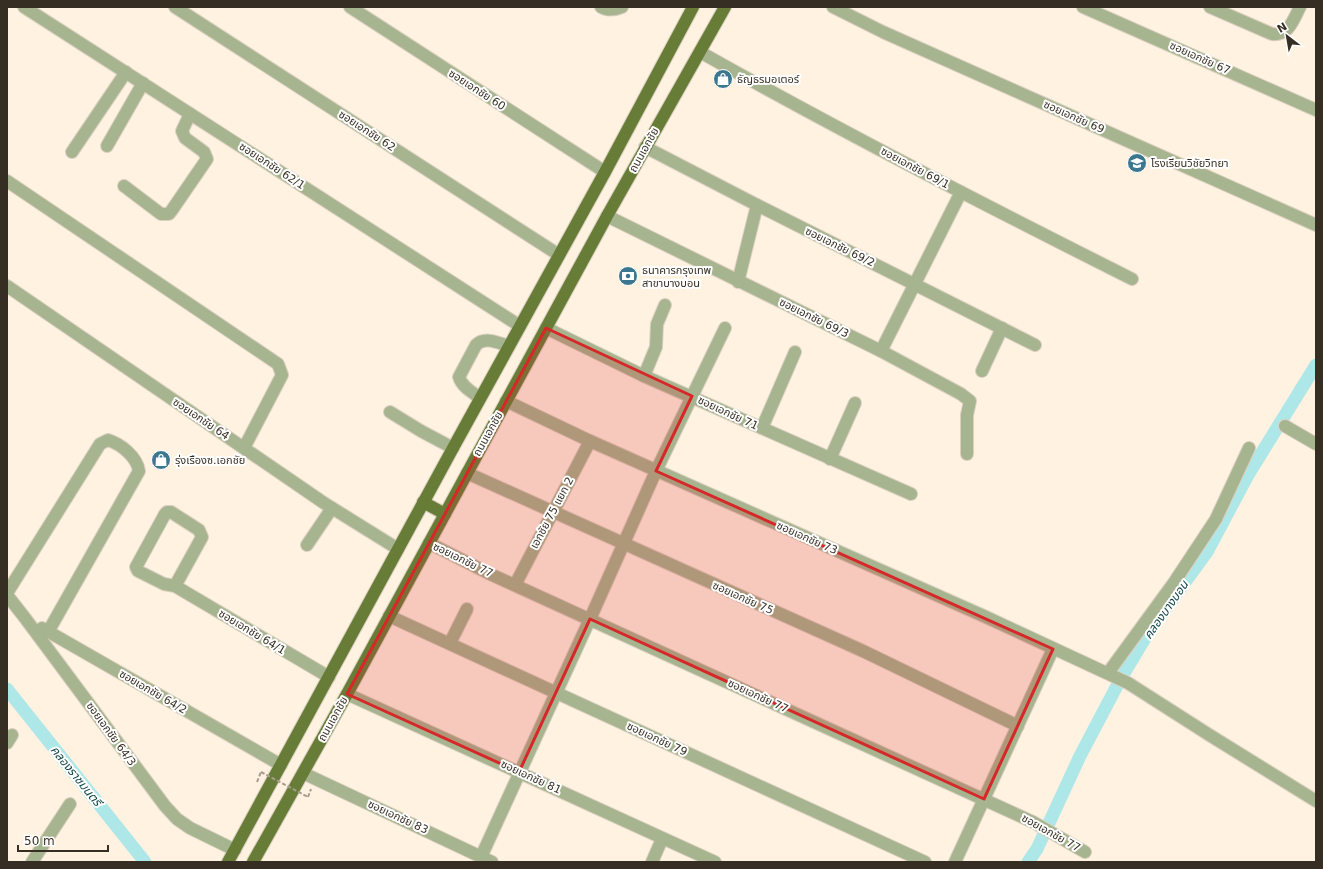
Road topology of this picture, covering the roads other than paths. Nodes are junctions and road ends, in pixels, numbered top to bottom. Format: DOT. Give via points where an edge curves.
graph roads {
  1 [pos="24,7"];
  2 [pos="175,7"];
  3 [pos="602,7"];
  4 [pos="622,7"];
  5 [pos="693,7"];
  6 [pos="724,7"];
  7 [pos="833,7"];
  8 [pos="1083,7"];
  9 [pos="1210,7"];
  10 [pos="1300,7"];
  11 [pos="353,8"];
  12 [pos="700,52"];
  13 [pos="126,72"];
  14 [pos="143,84"];
  15 [pos="1316,110"];
  16 [pos="190,114"];
  17 [pos="107,146"];
  18 [pos="645,147"];
  19 [pos="72,152"];
  20 [pos="605,172"];
  21 [pos="7,181"];
  22 [pos="124,186"];
  23 [pos="961,192"];
  24 [pos="757,205"];
  25 [pos="607,216"];
  26 [pos="1316,225"];
  27 [pos="559,255"];
  28 [pos="1132,279"];
  29 [pos="738,282"];
  30 [pos="914,283"];
  31 [pos="7,286"];
  32 [pos="665,305"];
  33 [pos="520,326"];
  34 [pos="546,328"];
  35 [pos="725,328"];
  36 [pos="1002,328"];
  37 [pos="1035,345"];
  38 [pos="509,346"];
  39 [pos="881,351"];
  40 [pos="795,352"];
  41 [pos="982,371"];
  42 [pos="644,376"];
  43 [pos="692,396"];
  44 [pos="480,398"];
  45 [pos="506,401"];
  46 [pos="855,403"];
  47 [pos="390,412"];
  48 [pos="1285,426"];
  49 [pos="762,428"];
  50 [pos="590,442"];
  51 [pos="1316,444"];
  52 [pos="244,448"];
  53 [pos="453,448"];
  54 [pos="1249,448"];
  55 [pos="967,454"];
  56 [pos="830,459"];
  57 [pos="656,471"];
  58 [pos="467,473"];
  59 [pos="911,494"];
  60 [pos="423,502"];
  61 [pos="332,508"];
  62 [pos="554,512"];
  63 [pos="445,514"];
  64 [pos="429,543"];
  65 [pos="622,544"];
  66 [pos="307,545"];
  67 [pos="398,549"];
  68 [pos="515,585"];
  69 [pos="175,586"];
  70 [pos="7,594"];
  71 [pos="467,609"];
  72 [pos="389,616"];
  73 [pos="25,618"];
  74 [pos="590,619"];
  75 [pos="48,632"];
  76 [pos="450,643"];
  77 [pos="1053,649"];
  78 [pos="1108,673"];
  79 [pos="329,677"];
  80 [pos="555,693"];
  81 [pos="347,694"];
  82 [pos="1018,726"];
  83 [pos="281,765"];
  84 [pos="519,772"];
  85 [pos="303,773"];
  86 [pos="984,799"];
  87 [pos="1316,801"];
  88 [pos="70,804"];
  89 [pos="662,839"];
  90 [pos="235,850"];
  91 [pos="1085,852"];
  92 [pos="481,857"];
  93 [pos="32,862"];
  94 [pos="228,862"];
  95 [pos="253,862"];
  96 [pos="492,862"];
  97 [pos="652,862"];
  98 [pos="715,862"];
  99 [pos="925,862"];
  100 [pos="955,862"];
  1 -- 13 [label="street, ซอยเอกชัย 62/1"];
  2 -- 27 [label="street, ซอยเอกชัย 62"];
  3 -- 4 [label="street" via="606,10"];
  5 -- 20 [label="main road"];
  6 -- 12 [label="main road, ถนนเอกชัย"];
  7 -- 26 [label="street, ซอยเอกชัย 69"];
  8 -- 15 [label="street, ซอยเอกชัย 67"];
  9 -- 10 [label="street" via="1278,35 1288,30"];
  11 -- 20 [label="street, ซอยเอกชัย 60"];
  12 -- 18 [label="main road, ถนนเอกชัย"];
  12 -- 23 [label="street, ซอยเอกชัย 69/1"];
  13 -- 14 [label="street, ซอยเอกชัย 62/1"];
  13 -- 19 [label="street"];
  14 -- 16 [label="street, ซอยเอกชัย 62/1"];
  14 -- 17 [label="street"];
  16 -- 22 [label="street" via="182,131 185,138 204,152 207,159 169,214 161,214"];
  16 -- 33 [label="street, ซอยเอกชัย 62/1"];
  18 -- 24 [label="street, ซอยเอกชัย 69/2"];
  18 -- 25 [label="main road, ถนนเอกชัย"];
  20 -- 27 [label="main road"];
  21 -- 52 [label="street" via="278,364 282,375"];
  23 -- 28 [label="street, ซอยเอกชัย 69/1"];
  23 -- 30 [label="street"];
  24 -- 29 [label="street"];
  24 -- 30 [label="street, ซอยเอกชัย 69/2"];
  25 -- 29 [label="street, ซอยเอกชัย 69/3"];
  25 -- 34 [label="main road, ถนนเอกชัย"];
  27 -- 33 [label="main road"];
  29 -- 39 [label="street, ซอยเอกชัย 69/3"];
  30 -- 36 [label="street, ซอยเอกชัย 69/2"];
  30 -- 39 [label="street"];
  31 -- 52 [label="street, ซอยเอกชัย 64"];
  32 -- 42 [label="street" via="657,324 656,347"];
  33 -- 38 [label="main road"];
  34 -- 42 [label="street, ซอยเอกชัย 71"];
  34 -- 45 [label="main road, ถนนเอกชัย"];
  35 -- 43 [label="street"];
  36 -- 37 [label="street, ซอยเอกชัย 69/2"];
  36 -- 41 [label="street"];
  38 -- 44 [label="main road"];
  38 -- 44 [label="street" via="485,340 476,345 459,377 464,386"];
  39 -- 55 [label="street, ซอยเอกชัย 69/3" via="970,400 966,425"];
  40 -- 49 [label="street"];
  42 -- 43 [label="street, ซอยเอกชัย 71"];
  43 -- 49 [label="street, ซอยเอกชัย 71"];
  43 -- 57 [label="street"];
  44 -- 53 [label="main road"];
  45 -- 50 [label="street, ซอยเอกชัย 73"];
  45 -- 58 [label="main road, ถนนเอกชัย"];
  46 -- 56 [label="street"];
  47 -- 53 [label="street"];
  48 -- 51 [label="street"];
  49 -- 56 [label="street, ซอยเอกชัย 71"];
  50 -- 57 [label="street, ซอยเอกชัย 73"];
  50 -- 62 [label="street, เอกชัย 75 แยก 2"];
  52 -- 61 [label="street, ซอยเอกชัย 64"];
  53 -- 60 [label="main road"];
  54 -- 78 [label="street" via="1216,519"];
  56 -- 59 [label="street, ซอยเอกชัย 71"];
  57 -- 65 [label="street"];
  57 -- 77 [label="street, ซอยเอกชัย 73"];
  58 -- 62 [label="street, ซอยเอกชัย 75"];
  58 -- 63 [label="main road, ถนนเอกชัย"];
  60 -- 63 [label="main road"];
  60 -- 67 [label="main road"];
  61 -- 66 [label="street"];
  61 -- 67 [label="street, ซอยเอกชัย 64"];
  62 -- 65 [label="street, ซอยเอกชัย 75"];
  62 -- 68 [label="street, เอกชัย 75 แยก 2"];
  63 -- 64 [label="main road, ถนนเอกชัย"];
  64 -- 68 [label="street, ซอยเอกชัย 77"];
  64 -- 72 [label="main road, ถนนเอกชัย"];
  65 -- 74 [label="street"];
  65 -- 82 [label="street, ซอยเอกชัย 75" via="863,651"];
  67 -- 79 [label="main road"];
  68 -- 74 [label="street, ซอยเอกชัย 77"];
  69 -- 69 [label="street, ซอยเอกชัย 64/1" via="141,574 136,567 167,512 199,530 202,537"];
  69 -- 79 [label="street, ซอยเอกชัย 64/1"];
  70 -- 73 [label="street, ซอยเอกชัย 64/3"];
  70 -- 75 [label="street" via="100,444 108,440 115,442 136,459 139,471"];
  71 -- 76 [label="street"];
  72 -- 76 [label="street, ซอยเอกชัย 79"];
  72 -- 81 [label="main road, ถนนเอกชัย"];
  73 -- 75 [label="street, ซอยเอกชัย 64/2"];
  73 -- 90 [label="street, ซอยเอกชัย 64/3" via="165,806 190,828"];
  74 -- 80 [label="street"];
  74 -- 86 [label="street, ซอยเอกชัย 77"];
  75 -- 83 [label="street, ซอยเอกชัย 64/2"];
  76 -- 80 [label="street, ซอยเอกชัย 79"];
  77 -- 78 [label="street, ซอยเอกชัย 73"];
  77 -- 82 [label="street"];
  78 -- 87 [label="street, ซอยเอกชัย 73"];
  79 -- 83 [label="main road"];
  80 -- 84 [label="street"];
  80 -- 99 [label="street, ซอยเอกชัย 79"];
  81 -- 84 [label="street, ซอยเอกชัย 81"];
  81 -- 85 [label="main road, ถนนเอกชัย"];
  82 -- 86 [label="street"];
  83 -- 90 [label="main road"];
  84 -- 89 [label="street, ซอยเอกชัย 81"];
  84 -- 92 [label="street"];
  85 -- 92 [label="street, ซอยเอกชัย 83"];
  85 -- 95 [label="main road, ถนนเอกชัย"];
  86 -- 91 [label="street, ซอยเอกชัย 77" via="1033,822"];
  86 -- 100 [label="street"];
  88 -- 93 [label="street"];
  89 -- 97 [label="street"];
  89 -- 98 [label="street, ซอยเอกชัย 81"];
  90 -- 94 [label="main road"];
  92 -- 96 [label="street, ซอยเอกชัย 83"];
}
